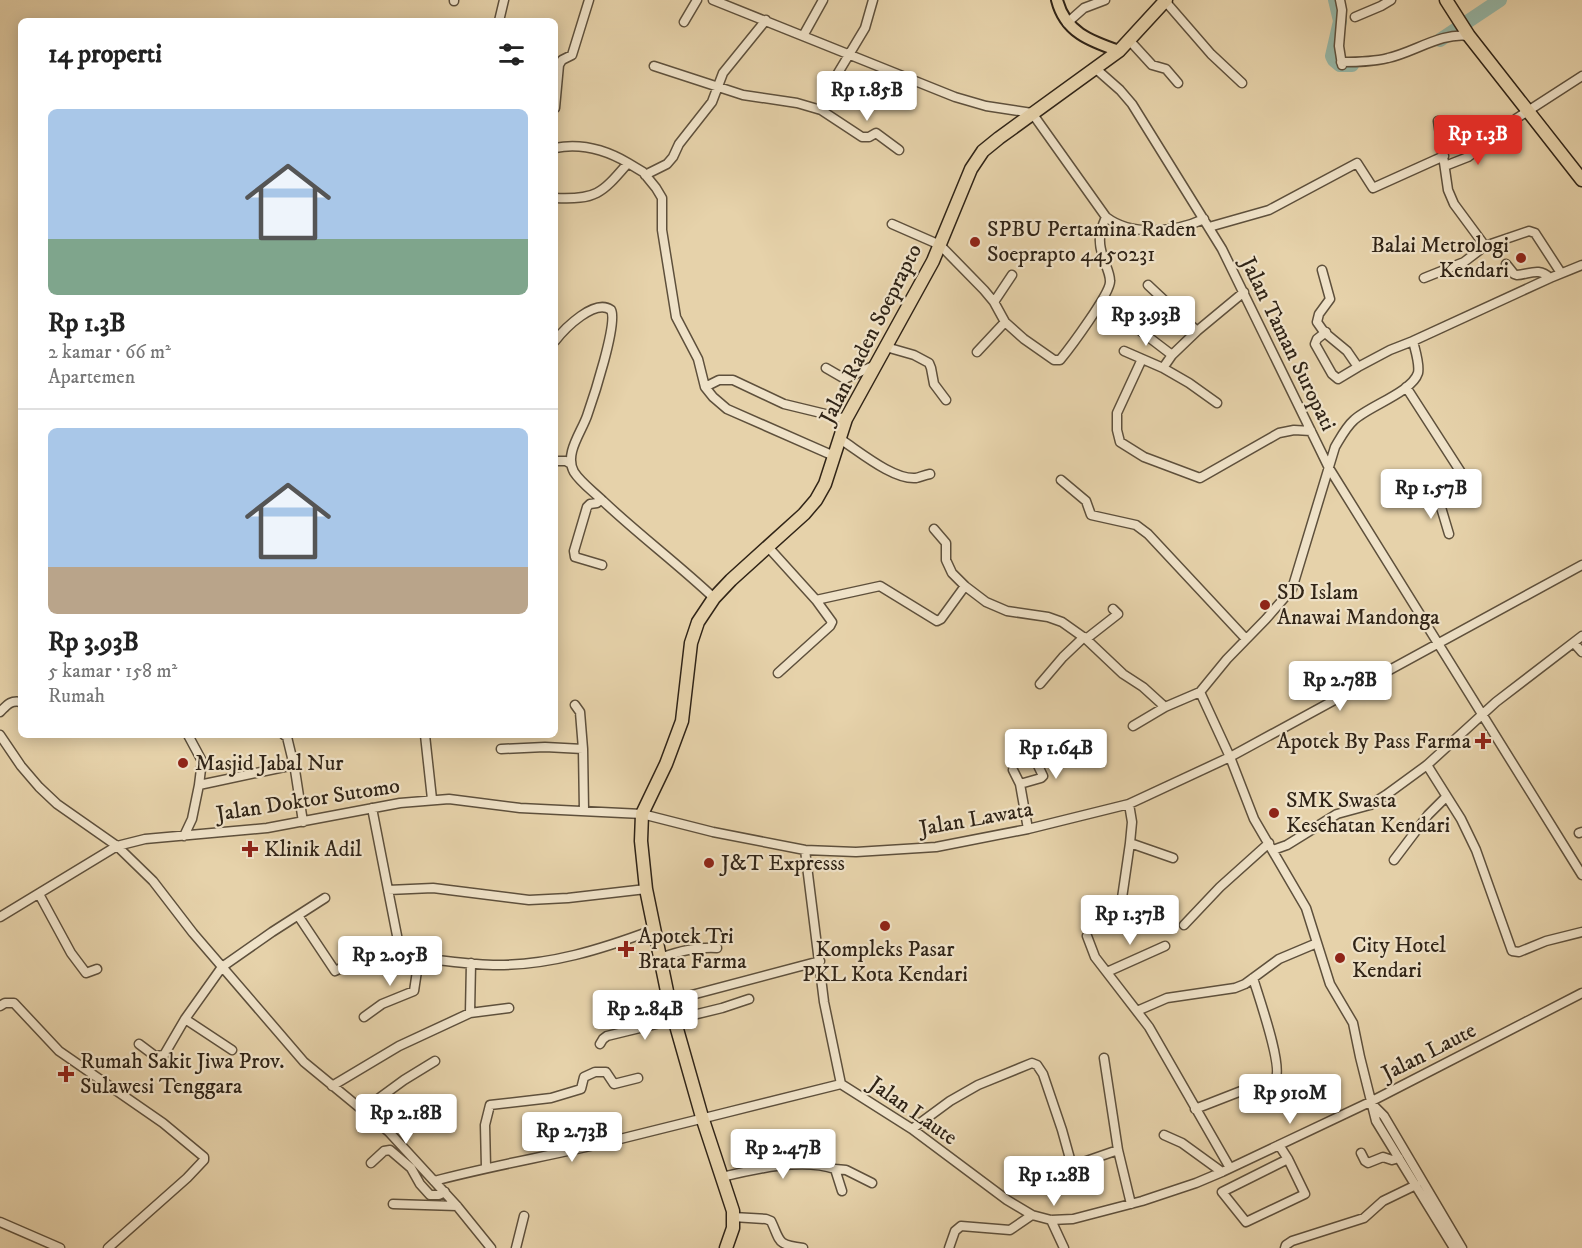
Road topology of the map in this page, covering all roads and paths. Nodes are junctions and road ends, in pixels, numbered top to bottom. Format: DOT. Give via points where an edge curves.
graph roads {
  1 [pos="504,0"];
  2 [pos="589,0"];
  3 [pos="698,0"];
  4 [pos="713,0"];
  5 [pos="822,0"];
  6 [pos="873,0"];
  7 [pos="1057,0"];
  8 [pos="1105,0"];
  9 [pos="1165,0"];
  10 [pos="1340,0"];
  11 [pos="1391,0"];
  12 [pos="1446,0"];
  13 [pos="732,3"];
  14 [pos="1356,17"];
  15 [pos="500,18"];
  16 [pos="765,21"];
  17 [pos="684,22"];
  18 [pos="1066,23"];
  19 [pos="1468,35"];
  20 [pos="803,36"];
  21 [pos="1130,41"];
  22 [pos="1119,51"];
  23 [pos="850,55"];
  24 [pos="654,66"];
  25 [pos="1095,68"];
  26 [pos="558,76"];
  27 [pos="1582,76"];
  28 [pos="1178,83"];
  29 [pos="1242,83"];
  30 [pos="717,87"];
  31 [pos="820,110"];
  32 [pos="1527,111"];
  33 [pos="1032,112"];
  34 [pos="1438,121"];
  35 [pos="558,147"];
  36 [pos="899,150"];
  37 [pos="1444,156"];
  38 [pos="628,163"];
  39 [pos="1445,166"];
  40 [pos="645,175"];
  41 [pos="1582,180"];
  42 [pos="558,198"];
  43 [pos="1106,217"];
  44 [pos="1207,223"];
  45 [pos="892,224"];
  46 [pos="940,245"];
  47 [pos="1485,246"];
  48 [pos="1506,264"];
  49 [pos="1582,266"];
  50 [pos="1322,270"];
  51 [pos="1561,273"];
  52 [pos="1012,275"];
  53 [pos="1425,278"];
  54 [pos="1550,278"];
  55 [pos="1148,285"];
  56 [pos="1244,292"];
  57 [pos="994,302"];
  58 [pos="1005,322"];
  59 [pos="1138,329"];
  60 [pos="1197,331"];
  61 [pos="1326,332"];
  62 [pos="558,338"];
  63 [pos="1413,341"];
  64 [pos="885,347"];
  65 [pos="1124,351"];
  66 [pos="977,352"];
  67 [pos="1172,355"];
  68 [pos="1142,359"];
  69 [pos="875,365"];
  70 [pos="1358,367"];
  71 [pos="826,368"];
  72 [pos="1162,368"];
  73 [pos="705,387"];
  74 [pos="1406,387"];
  75 [pos="946,400"];
  76 [pos="1217,403"];
  77 [pos="846,420"];
  78 [pos="1311,431"];
  79 [pos="840,439"];
  80 [pos="834,456"];
  81 [pos="558,461"];
  82 [pos="571,464"];
  83 [pos="1329,468"];
  84 [pos="930,474"];
  85 [pos="1060,480"];
  86 [pos="601,499"];
  87 [pos="934,529"];
  88 [pos="1449,534"];
  89 [pos="768,548"];
  90 [pos="602,565"];
  91 [pos="1582,566"];
  92 [pos="965,586"];
  93 [pos="714,598"];
  94 [pos="816,600"];
  95 [pos="1113,609"];
  96 [pos="1582,636"];
  97 [pos="1085,638"];
  98 [pos="1246,639"];
  99 [pos="1574,643"];
  100 [pos="1437,645"];
  101 [pos="1582,652"];
  102 [pos="778,673"];
  103 [pos="1040,684"];
  104 [pos="1200,692"];
  105 [pos="18,701"];
  106 [pos="575,705"];
  107 [pos="1165,707"];
  108 [pos="0,712"];
  109 [pos="1483,713"];
  110 [pos="1133,726"];
  111 [pos="0,735"];
  112 [pos="190,738"];
  113 [pos="286,738"];
  114 [pos="425,738"];
  115 [pos="501,749"];
  116 [pos="583,749"];
  117 [pos="1032,753"];
  118 [pos="1230,757"];
  119 [pos="294,765"];
  120 [pos="1427,765"];
  121 [pos="1013,770"];
  122 [pos="1020,784"];
  123 [pos="200,785"];
  124 [pos="1446,797"];
  125 [pos="432,799"];
  126 [pos="1129,804"];
  127 [pos="372,808"];
  128 [pos="584,810"];
  129 [pos="642,814"];
  130 [pos="303,822"];
  131 [pos="1028,829"];
  132 [pos="184,836"];
  133 [pos="1130,843"];
  134 [pos="117,846"];
  135 [pos="1271,847"];
  136 [pos="805,850"];
  137 [pos="1173,858"];
  138 [pos="1394,860"];
  139 [pos="1582,875"];
  140 [pos="646,889"];
  141 [pos="388,890"];
  142 [pos="39,894"];
  143 [pos="325,898"];
  144 [pos="1122,898"];
  145 [pos="0,917"];
  146 [pos="299,917"];
  147 [pos="1184,925"];
  148 [pos="653,930"];
  149 [pos="1582,932"];
  150 [pos="1087,936"];
  151 [pos="1317,943"];
  152 [pos="1165,946"];
  153 [pos="717,948"];
  154 [pos="401,956"];
  155 [pos="419,958"];
  156 [pos="660,958"];
  157 [pos="820,961"];
  158 [pos="471,963"];
  159 [pos="222,967"];
  160 [pos="97,969"];
  161 [pos="1107,972"];
  162 [pos="1252,978"];
  163 [pos="1582,993"];
  164 [pos="749,999"];
  165 [pos="669,1001"];
  166 [pos="0,1006"];
  167 [pos="508,1008"];
  168 [pos="1137,1011"];
  169 [pos="470,1012"];
  170 [pos="364,1017"];
  171 [pos="185,1019"];
  172 [pos="674,1020"];
  173 [pos="139,1044"];
  174 [pos="600,1044"];
  175 [pos="232,1050"];
  176 [pos="1104,1058"];
  177 [pos="435,1061"];
  178 [pos="638,1078"];
  179 [pos="841,1084"];
  180 [pos="332,1086"];
  181 [pos="1370,1102"];
  182 [pos="1196,1109"];
  183 [pos="363,1110"];
  184 [pos="702,1117"];
  185 [pos="912,1129"];
  186 [pos="1164,1135"];
  187 [pos="1276,1147"];
  188 [pos="1118,1150"];
  189 [pos="1361,1153"];
  190 [pos="1399,1158"];
  191 [pos="1284,1161"];
  192 [pos="371,1163"];
  193 [pos="486,1167"];
  194 [pos="835,1168"];
  195 [pos="1226,1170"];
  196 [pos="722,1177"];
  197 [pos="434,1181"];
  198 [pos="872,1183"];
  199 [pos="1416,1185"];
  200 [pos="842,1191"];
  201 [pos="445,1192"];
  202 [pos="393,1204"];
  203 [pos="1131,1204"];
  204 [pos="457,1206"];
  205 [pos="1032,1215"];
  206 [pos="524,1216"];
  207 [pos="733,1217"];
  208 [pos="1051,1220"];
  209 [pos="0,1222"];
  210 [pos="60,1248"];
  211 [pos="108,1248"];
  212 [pos="491,1248"];
  213 [pos="516,1248"];
  214 [pos="726,1248"];
  215 [pos="803,1248"];
  216 [pos="949,1248"];
  217 [pos="1064,1248"];
  218 [pos="1285,1248"];
  219 [pos="1454,1248"];
  220 [pos="1462,1248"];
  1 -- 15 [label="street"];
  2 -- 26 [label="street" via="572,55 562,60"];
  3 -- 17 [label="street"];
  4 -- 13 [label="street"];
  5 -- 20 [label="street"];
  6 -- 23 [label="street" via="865,28"];
  7 -- 18 [label="main road"];
  8 -- 18 [label="street" via="1084,8"];
  9 -- 21 [label="highway, Jalan Raden Soeprapto"];
  9 -- 29 [label="street" via="1211,54"];
  10 -- 19 [label="street" via="1341,64 1389,58 1453,35"];
  11 -- 14 [label="street"];
  12 -- 19 [label="highway"];
  13 -- 16 [label="street"];
  16 -- 20 [label="street"];
  16 -- 30 [label="street" via="723,73"];
  18 -- 22 [label="main road" via="1092,41"];
  19 -- 32 [label="highway"];
  20 -- 23 [label="street"];
  21 -- 22 [label="highway, Jalan Raden Soeprapto"];
  21 -- 28 [label="street" via="1151,64 1166,69"];
  22 -- 25 [label="highway, Jalan Raden Soeprapto"];
  23 -- 31 [label="street"];
  23 -- 33 [label="street" via="970,102"];
  24 -- 30 [label="street"];
  25 -- 33 [label="highway, Jalan Raden Soeprapto"];
  25 -- 44 [label="street, Jalan Taman Suropati" via="1127,97"];
  27 -- 32 [label="street"];
  30 -- 31 [label="street"];
  30 -- 40 [label="street" via="712,102 673,157"];
  31 -- 36 [label="street" via="862,137 876,133"];
  32 -- 39 [label="street" via="1468,157"];
  32 -- 41 [label="highway"];
  33 -- 43 [label="street"];
  33 -- 46 [label="highway, Jalan Raden Soeprapto" via="983,151 971,169"];
  34 -- 37 [label="street"];
  35 -- 38 [label="street" via="590,148 612,153"];
  37 -- 39 [label="street"];
  37 -- 44 [label="street" via="1373,188 1357,163 1269,210"];
  38 -- 40 [label="street"];
  38 -- 42 [label="street" via="595,195"];
  39 -- 47 [label="street" via="1454,204"];
  40 -- 73 [label="street" via="662,198 662,230 676,317 698,358"];
  43 -- 44 [label="street" via="1124,227 1160,230"];
  43 -- 58 [label="street" via="1099,241 1110,281 1108,288 1060,360 1054,360"];
  44 -- 56 [label="street, Jalan Taman Suropati"];
  45 -- 46 [label="street"];
  46 -- 57 [label="street"];
  46 -- 64 [label="highway, Jalan Raden Soeprapto"];
  47 -- 51 [label="street" via="1532,231"];
  47 -- 53 [label="street" via="1464,262"];
  48 -- 54 [label="street" via="1517,275 1541,272"];
  49 -- 51 [label="street"];
  50 -- 61 [label="street" via="1330,299 1317,322"];
  51 -- 54 [label="street"];
  52 -- 57 [label="street"];
  54 -- 63 [label="street"];
  55 -- 60 [label="street"];
  56 -- 60 [label="street"];
  56 -- 78 [label="street, Jalan Taman Suropati"];
  57 -- 58 [label="street"];
  58 -- 66 [label="street"];
  59 -- 67 [label="street"];
  60 -- 67 [label="street"];
  61 -- 70 [label="street"];
  61 -- 70 [label="street" via="1315,344 1332,374 1338,379"];
  62 -- 82 [label="street" via="594,308 604,306 611,310 613,320 607,348 572,450"];
  63 -- 70 [label="street"];
  63 -- 74 [label="street" via="1419,369"];
  64 -- 69 [label="highway, Jalan Raden Soeprapto"];
  64 -- 75 [label="street" via="929,363 934,384"];
  65 -- 68 [label="street"];
  67 -- 72 [label="street"];
  68 -- 72 [label="street"];
  68 -- 78 [label="street" via="1117,413 1117,430 1120,442 1144,457 1200,478 1279,434"];
  69 -- 71 [label="street" via="845,379"];
  69 -- 77 [label="highway, Jalan Raden Soeprapto"];
  72 -- 76 [label="street"];
  73 -- 77 [label="street" via="719,380 733,380 784,404"];
  73 -- 80 [label="street" via="728,409"];
  74 -- 83 [label="street" via="1347,426"];
  74 -- 88 [label="street" via="1462,474 1437,491"];
  77 -- 79 [label="highway, Jalan Raden Soeprapto"];
  78 -- 83 [label="street, Jalan Taman Suropati"];
  79 -- 80 [label="highway, Jalan Raden Soeprapto"];
  79 -- 84 [label="street" via="902,477"];
  80 -- 89 [label="highway, Jalan Raden Soeprapto" via="816,500"];
  81 -- 82 [label="street"];
  82 -- 86 [label="street"];
  83 -- 98 [label="street" via="1292,589"];
  83 -- 100 [label="street, Jalan Taman Suropati"];
  85 -- 98 [label="street" via="1086,501 1091,515 1136,525 1148,534"];
  86 -- 90 [label="street" via="587,507 574,551 575,557"];
  86 -- 93 [label="street"];
  87 -- 92 [label="street" via="946,543 946,560 952,573"];
  89 -- 93 [label="highway, Jalan Raden Soeprapto"];
  89 -- 94 [label="street"];
  91 -- 100 [label="street, Jalan Lawata"];
  92 -- 94 [label="street" via="937,621 880,586"];
  92 -- 97 [label="street" via="996,607 1054,618"];
  93 -- 129 [label="highway, Jalan Raden Soeprapto" via="693,631 682,722"];
  94 -- 102 [label="street" via="832,622 830,626"];
  95 -- 97 [label="street" via="1118,615"];
  96 -- 99 [label="street"];
  97 -- 103 [label="street"];
  97 -- 107 [label="street"];
  98 -- 104 [label="street"];
  99 -- 101 [label="street"];
  99 -- 109 [label="street"];
  100 -- 109 [label="street, Jalan Taman Suropati"];
  100 -- 118 [label="street, Jalan Lawata"];
  104 -- 107 [label="street"];
  104 -- 118 [label="street"];
  105 -- 108 [label="street" via="8,703"];
  106 -- 116 [label="street" via="580,712"];
  107 -- 110 [label="street"];
  109 -- 120 [label="street"];
  109 -- 139 [label="street, Jalan Taman Suropati"];
  111 -- 134 [label="street" via="39,787"];
  112 -- 123 [label="street" via="202,761"];
  113 -- 119 [label="street"];
  114 -- 125 [label="street"];
  115 -- 116 [label="street"];
  116 -- 128 [label="street"];
  117 -- 122 [label="street" via="1043,776"];
  118 -- 126 [label="street, Jalan Lawata"];
  118 -- 135 [label="street" via="1254,819"];
  119 -- 123 [label="street"];
  119 -- 130 [label="street"];
  120 -- 124 [label="street"];
  120 -- 135 [label="street" via="1370,805 1337,814 1287,845"];
  121 -- 122 [label="street"];
  122 -- 131 [label="street"];
  123 -- 132 [label="street"];
  124 -- 138 [label="street"];
  124 -- 149 [label="street" via="1476,850 1512,951"];
  125 -- 127 [label="street, Jalan Doktor Sutomo"];
  125 -- 128 [label="street, Jalan Doktor Sutomo"];
  126 -- 131 [label="street, Jalan Lawata"];
  126 -- 133 [label="street"];
  127 -- 130 [label="street, Jalan Doktor Sutomo"];
  127 -- 141 [label="street"];
  128 -- 129 [label="street, Jalan Doktor Sutomo"];
  129 -- 136 [label="street, Jalan Lawata"];
  129 -- 140 [label="highway, Jalan Raden Soeprapto"];
  130 -- 132 [label="street, Jalan Doktor Sutomo"];
  131 -- 136 [label="street, Jalan Lawata" via="936,847 856,852"];
  132 -- 134 [label="street, Jalan Doktor Sutomo" via="145,838"];
  133 -- 137 [label="street"];
  133 -- 144 [label="street"];
  134 -- 142 [label="street, Jalan Doktor Sutomo"];
  134 -- 159 [label="street" via="153,881"];
  135 -- 147 [label="street" via="1236,871"];
  135 -- 151 [label="street" via="1306,908"];
  136 -- 157 [label="street"];
  140 -- 141 [label="street" via="529,900 433,888"];
  140 -- 148 [label="highway, Jalan Raden Soeprapto"];
  141 -- 154 [label="street"];
  142 -- 145 [label="street, Jalan Doktor Sutomo"];
  142 -- 160 [label="street" via="86,973"];
  143 -- 146 [label="street"];
  146 -- 154 [label="street" via="335,971 363,957"];
  146 -- 159 [label="street"];
  148 -- 156 [label="highway, Jalan Raden Soeprapto"];
  148 -- 158 [label="street" via="607,947 535,963"];
  150 -- 161 [label="street" via="1091,951"];
  151 -- 162 [label="street" via="1279,959"];
  151 -- 181 [label="street" via="1330,984 1353,1023"];
  152 -- 161 [label="street"];
  153 -- 156 [label="street" via="684,950"];
  154 -- 155 [label="street"];
  155 -- 158 [label="street"];
  155 -- 170 [label="street" via="414,991 382,1004"];
  156 -- 165 [label="highway, Jalan Raden Soeprapto"];
  157 -- 165 [label="street"];
  157 -- 179 [label="street"];
  158 -- 169 [label="street"];
  159 -- 171 [label="street"];
  159 -- 180 [label="street" via="304,1062"];
  161 -- 168 [label="street"];
  162 -- 168 [label="street" via="1235,988 1167,998"];
  162 -- 182 [label="street" via="1279,1076"];
  163 -- 181 [label="street, Jalan Laute"];
  164 -- 172 [label="street"];
  165 -- 172 [label="highway, Jalan Raden Soeprapto"];
  166 -- 211 [label="street" via="14,1003 59,1052 163,1123 204,1157 187,1178"];
  167 -- 169 [label="street"];
  168 -- 182 [label="street"];
  169 -- 180 [label="street" via="399,1046"];
  171 -- 173 [label="street" via="164,1055 155,1056"];
  171 -- 175 [label="street"];
  172 -- 174 [label="street" via="607,1036"];
  172 -- 184 [label="highway, Jalan Raden Soeprapto"];
  176 -- 188 [label="street"];
  177 -- 183 [label="street"];
  178 -- 193 [label="street" via="614,1084 606,1072 595,1072 584,1077 580,1089 565,1095 490,1105 485,1125"];
  179 -- 184 [label="street, Jalan Laute"];
  179 -- 185 [label="street, Jalan Laute"];
  180 -- 183 [label="street"];
  181 -- 187 [label="street, Jalan Laute"];
  181 -- 190 [label="street" via="1376,1121"];
  181 -- 220 [label="street" via="1384,1116"];
  182 -- 195 [label="street"];
  183 -- 197 [label="street"];
  184 -- 193 [label="street, Jalan Laute" via="614,1141"];
  184 -- 196 [label="highway, Jalan Raden Soeprapto"];
  185 -- 188 [label="street" via="932,1112 978,1085 1032,1063 1041,1070 1072,1166"];
  185 -- 205 [label="street, Jalan Laute"];
  186 -- 195 [label="street"];
  187 -- 191 [label="street"];
  187 -- 195 [label="street, Jalan Laute"];
  188 -- 203 [label="street"];
  189 -- 190 [label="street" via="1368,1163 1383,1157"];
  190 -- 199 [label="street"];
  191 -- 191 [label="street" via="1222,1192 1246,1222 1305,1194"];
  192 -- 201 [label="street" via="390,1150 411,1168 429,1195"];
  193 -- 197 [label="street, Jalan Laute"];
  194 -- 196 [label="street" via="804,1165"];
  194 -- 198 [label="street"];
  194 -- 200 [label="street"];
  195 -- 203 [label="street, Jalan Laute"];
  196 -- 207 [label="highway, Jalan Raden Soeprapto"];
  197 -- 201 [label="street"];
  199 -- 218 [label="street" via="1383,1201 1364,1218 1292,1241"];
  199 -- 219 [label="street"];
  201 -- 204 [label="street"];
  202 -- 204 [label="street"];
  203 -- 208 [label="street, Jalan Laute" via="1083,1217"];
  204 -- 212 [label="street"];
  205 -- 208 [label="street, Jalan Laute"];
  205 -- 216 [label="street" via="1010,1230 961,1226"];
  206 -- 213 [label="street"];
  207 -- 214 [label="highway, Jalan Raden Soeprapto"];
  207 -- 215 [label="street" via="771,1221 780,1241"];
  208 -- 217 [label="street"];
  209 -- 210 [label="street"];
}
